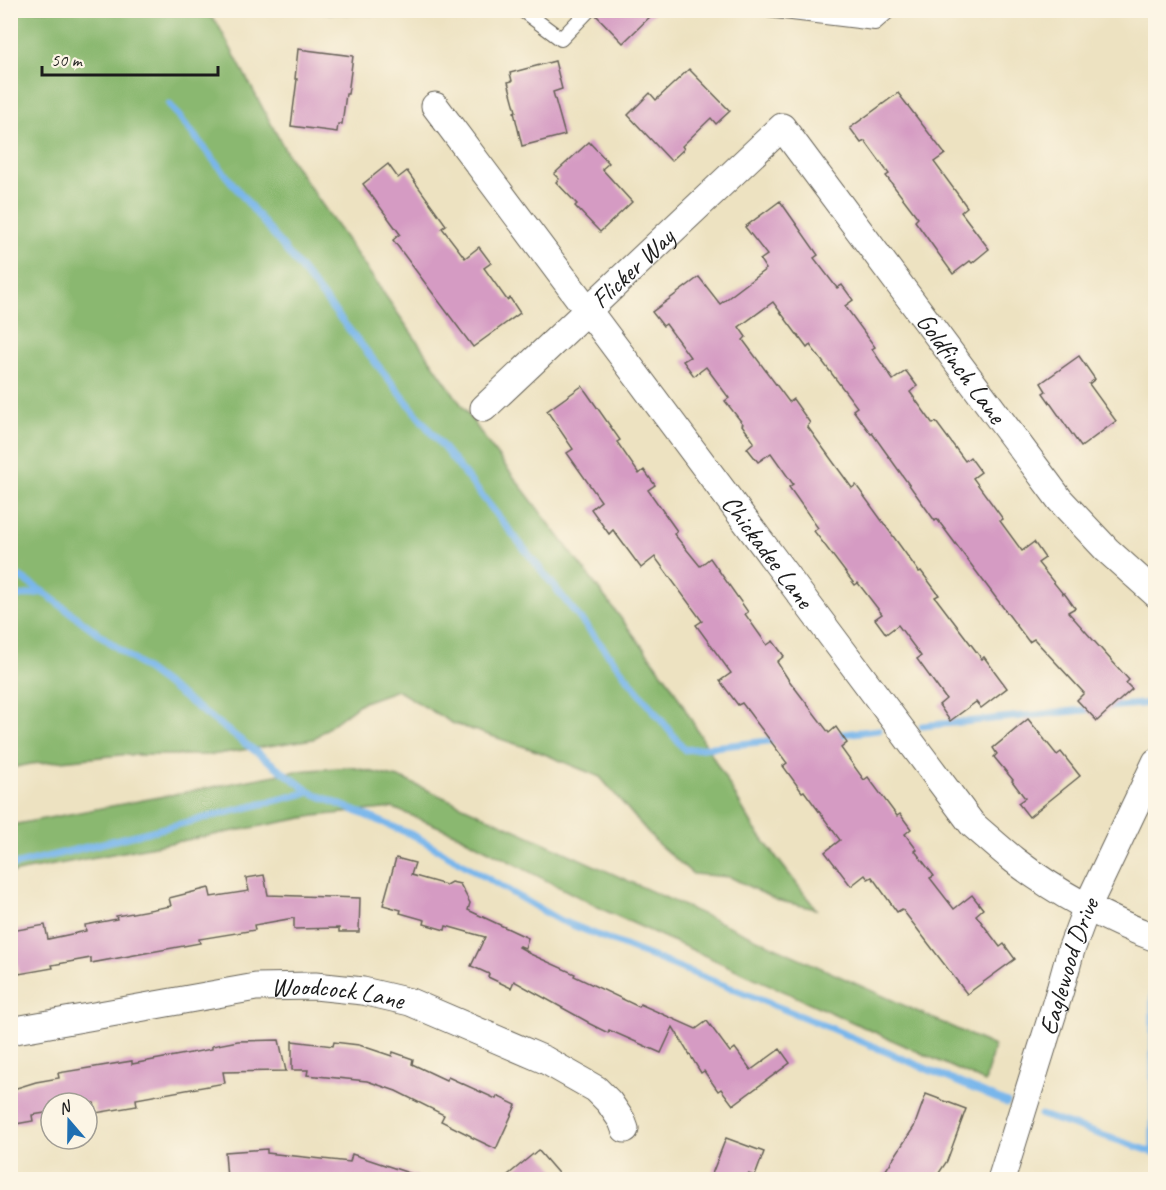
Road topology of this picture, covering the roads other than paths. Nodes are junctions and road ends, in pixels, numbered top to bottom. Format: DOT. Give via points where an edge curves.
graph roads {
  1 [pos="522,10"];
  2 [pos="589,10"];
  3 [pos="767,10"];
  4 [pos="890,10"];
  5 [pos="435,106"];
  6 [pos="782,127"];
  7 [pos="587,310"];
  8 [pos="484,408"];
  9 [pos="1155,594"];
  10 [pos="1155,762"];
  11 [pos="1087,907"];
  12 [pos="1155,938"];
  13 [pos="10,1031"];
  14 [pos="625,1130"];
  15 [pos="1001,1179"];
  1 -- 2 [label="lane" via="561,39"];
  3 -- 4 [label="lane" via="875,23"];
  5 -- 7 [label="street, Chickadee Lane"];
  6 -- 7 [label="street, Flicker Way"];
  6 -- 9 [label="street, Goldfinch Lane" via="1060,500"];
  7 -- 8 [label="street, Flicker Way"];
  7 -- 11 [label="street, Chickadee Lane" via="972,824 1014,860"];
  10 -- 11 [label="street, Eaglewood Drive"];
  11 -- 12 [label="street, Chickadee Lane"];
  11 -- 15 [label="street, Eaglewood Drive"];
  13 -- 14 [label="street, Woodcock Lane" via="256,987 315,986 363,991 410,1002 545,1060 596,1089 609,1102"];
}
